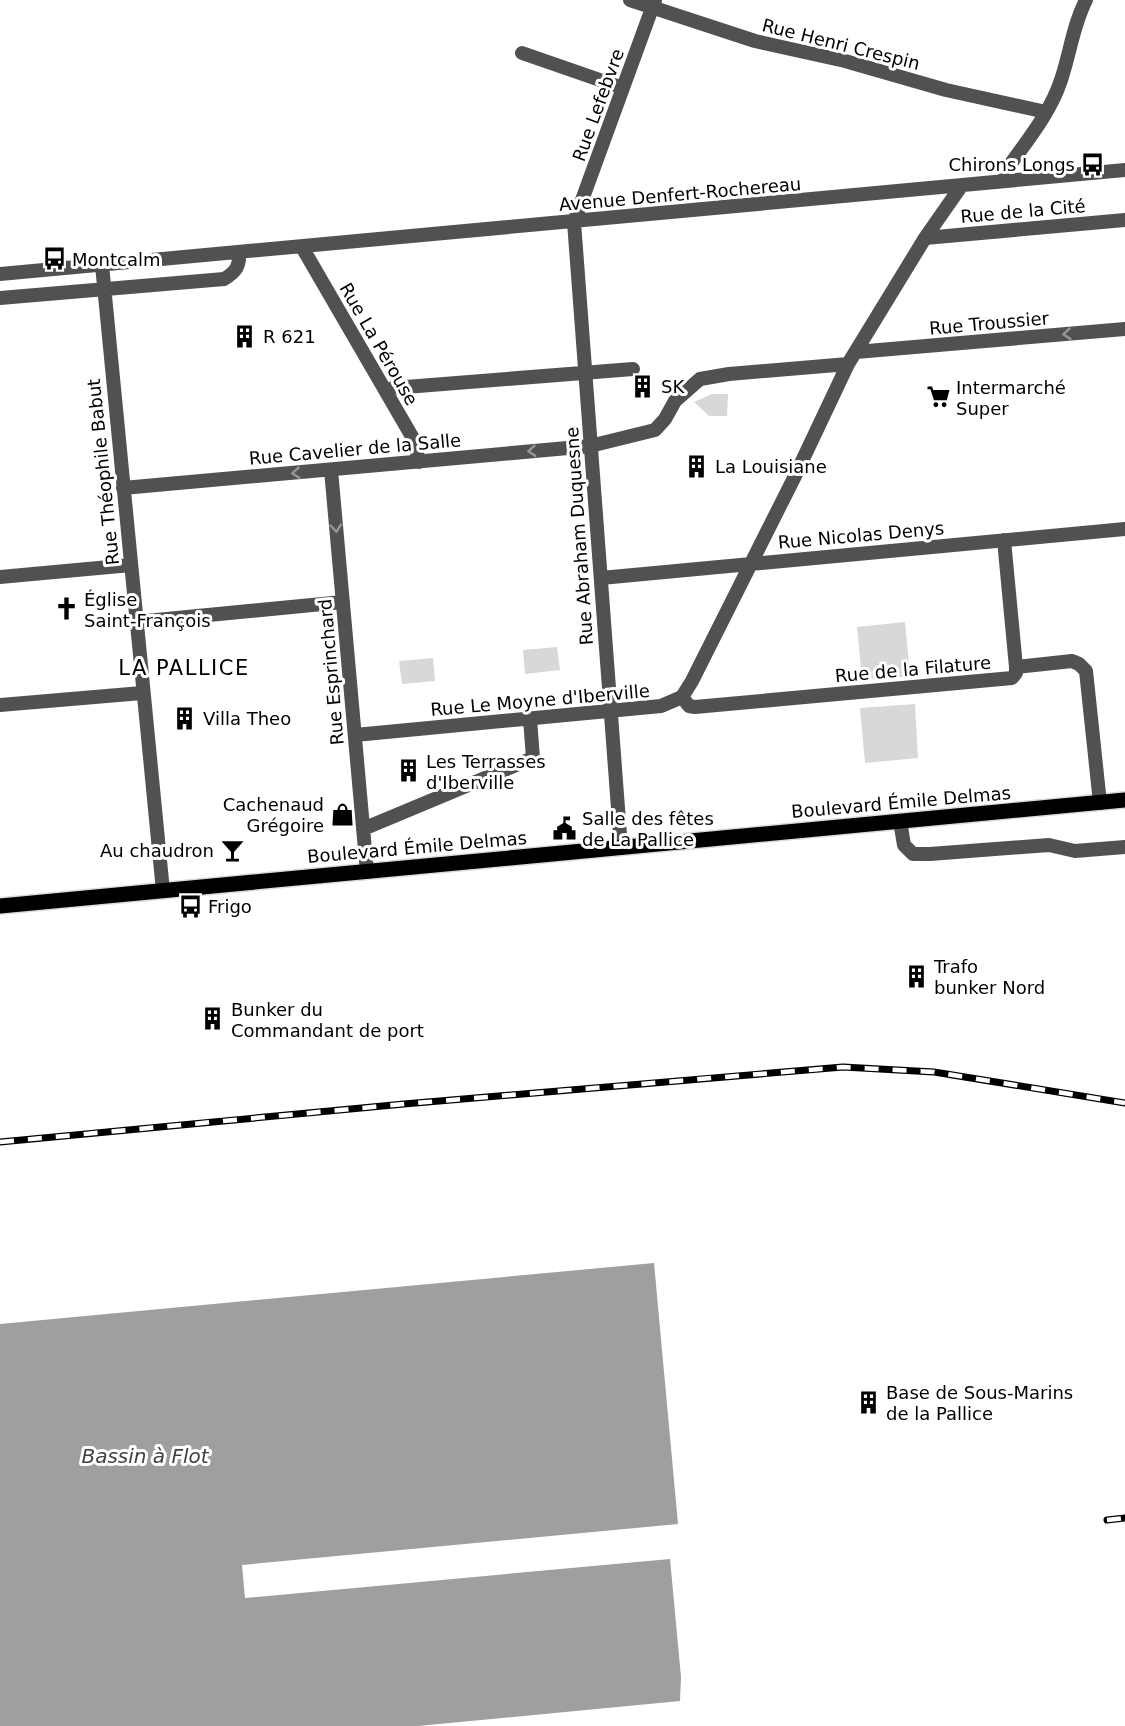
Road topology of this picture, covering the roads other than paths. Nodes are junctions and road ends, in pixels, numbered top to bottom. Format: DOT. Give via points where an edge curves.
graph roads {
  1 [pos="630,0"];
  2 [pos="1086,0"];
  3 [pos="653,4"];
  4 [pos="522,53"];
  5 [pos="623,88"];
  6 [pos="1047,112"];
  7 [pos="1125,170"];
  8 [pos="1006,181"];
  9 [pos="962,185"];
  10 [pos="1125,220"];
  11 [pos="574,222"];
  12 [pos="925,238"];
  13 [pos="302,247"];
  14 [pos="239,252"];
  15 [pos="102,265"];
  16 [pos="0,274"];
  17 [pos="104,289"];
  18 [pos="0,298"];
  19 [pos="1125,329"];
  20 [pos="852,358"];
  21 [pos="633,369"];
  22 [pos="585,373"];
  23 [pos="387,392"];
  24 [pos="590,446"];
  25 [pos="419,462"];
  26 [pos="331,470"];
  27 [pos="123,488"];
  28 [pos="1125,529"];
  29 [pos="1004,540"];
  30 [pos="751,564"];
  31 [pos="131,565"];
  32 [pos="0,577"];
  33 [pos="601,578"];
  34 [pos="343,602"];
  35 [pos="136,622"];
  36 [pos="1016,666"];
  37 [pos="142,693"];
  38 [pos="682,697"];
  39 [pos="0,705"];
  40 [pos="610,711"];
  41 [pos="530,718"];
  42 [pos="355,735"];
  43 [pos="1125,800"];
  44 [pos="1100,803"];
  45 [pos="900,821"];
  46 [pos="363,830"];
  47 [pos="1125,847"];
  48 [pos="621,848"];
  49 [pos="367,872"];
  50 [pos="163,891"];
  51 [pos="0,906"];
  1 -- 3 [label="street, Rue Henri Crespin"];
  2 -- 6 [label="street" via="1061,82"];
  3 -- 5 [label="street, Rue Lefebvre"];
  3 -- 6 [label="street, Rue Henri Crespin" via="754,41"];
  4 -- 5 [label="street"];
  5 -- 11 [label="street, Rue Lefebvre"];
  6 -- 8 [label="street" via="1005,172"];
  7 -- 8 [label="street, Avenue Denfert-Rochereau"];
  8 -- 9 [label="street, Avenue Denfert-Rochereau"];
  9 -- 11 [label="street, Avenue Denfert-Rochereau"];
  9 -- 12 [label="street"];
  10 -- 12 [label="street, Rue de la Cité"];
  11 -- 13 [label="street, Avenue Denfert-Rochereau"];
  11 -- 22 [label="street, Rue Abraham Duquesne"];
  12 -- 20 [label="street"];
  13 -- 14 [label="street, Avenue Denfert-Rochereau"];
  13 -- 23 [label="street, Rue La Pérouse"];
  14 -- 15 [label="street, Avenue Denfert-Rochereau"];
  14 -- 17 [label="street" via="236,270 224,279"];
  15 -- 16 [label="street, Avenue Denfert-Rochereau"];
  15 -- 17 [label="street, Rue Théophile Babut"];
  17 -- 18 [label="street"];
  17 -- 27 [label="street, Rue Théophile Babut"];
  19 -- 20 [label="street, Rue Troussier, one-way"];
  20 -- 24 [label="street, Rue Troussier" via="700,379 675,400 655,430"];
  20 -- 30 [label="street"];
  21 -- 22 [label="street"];
  22 -- 23 [label="street" via="393,388"];
  22 -- 24 [label="street, Rue Abraham Duquesne"];
  23 -- 25 [label="street, Rue La Pérouse" via="414,440"];
  24 -- 25 [label="street, Rue Cavelier de la Salle, one-way"];
  24 -- 33 [label="street, Rue Abraham Duquesne"];
  25 -- 26 [label="street, Rue Cavelier de la Salle"];
  26 -- 27 [label="street, Rue Cavelier de la Salle, one-way"];
  26 -- 34 [label="street, Rue Esprinchard, one-way"];
  27 -- 31 [label="street, Rue Théophile Babut"];
  28 -- 29 [label="street, Rue Nicolas Denys"];
  29 -- 30 [label="street, Rue Nicolas Denys"];
  29 -- 36 [label="street, Rue de la Filature"];
  30 -- 33 [label="street, Rue Nicolas Denys"];
  30 -- 38 [label="street"];
  31 -- 32 [label="street"];
  31 -- 35 [label="street, Rue Théophile Babut"];
  33 -- 40 [label="street, Rue Abraham Duquesne"];
  34 -- 35 [label="street"];
  34 -- 42 [label="street, Rue Esprinchard"];
  35 -- 37 [label="street, Rue Théophile Babut"];
  36 -- 38 [label="street, Rue de la Filature" via="1012,678 1004,680 695,707"];
  36 -- 44 [label="street" via="1072,661 1086,671"];
  37 -- 39 [label="street"];
  37 -- 50 [label="street, Rue Théophile Babut"];
  38 -- 40 [label="street, Rue Le Moyne d'Iberville" via="660,706"];
  40 -- 41 [label="street, Rue Le Moyne d'Iberville"];
  40 -- 48 [label="street, Rue Abraham Duquesne"];
  41 -- 42 [label="street, Rue Le Moyne d'Iberville"];
  41 -- 46 [label="street" via="533,758"];
  42 -- 46 [label="street, Rue Esprinchard"];
  43 -- 44 [label="main road, Boulevard Émile Delmas"];
  44 -- 45 [label="main road, Boulevard Émile Delmas"];
  45 -- 47 [label="street" via="904,845 913,854 1049,845 1075,851"];
  45 -- 48 [label="main road, Boulevard Émile Delmas"];
  46 -- 49 [label="street, Rue Esprinchard"];
  48 -- 49 [label="main road, Boulevard Émile Delmas"];
  49 -- 50 [label="main road, Boulevard Émile Delmas"];
  50 -- 51 [label="main road, Boulevard Émile Delmas"];
}
